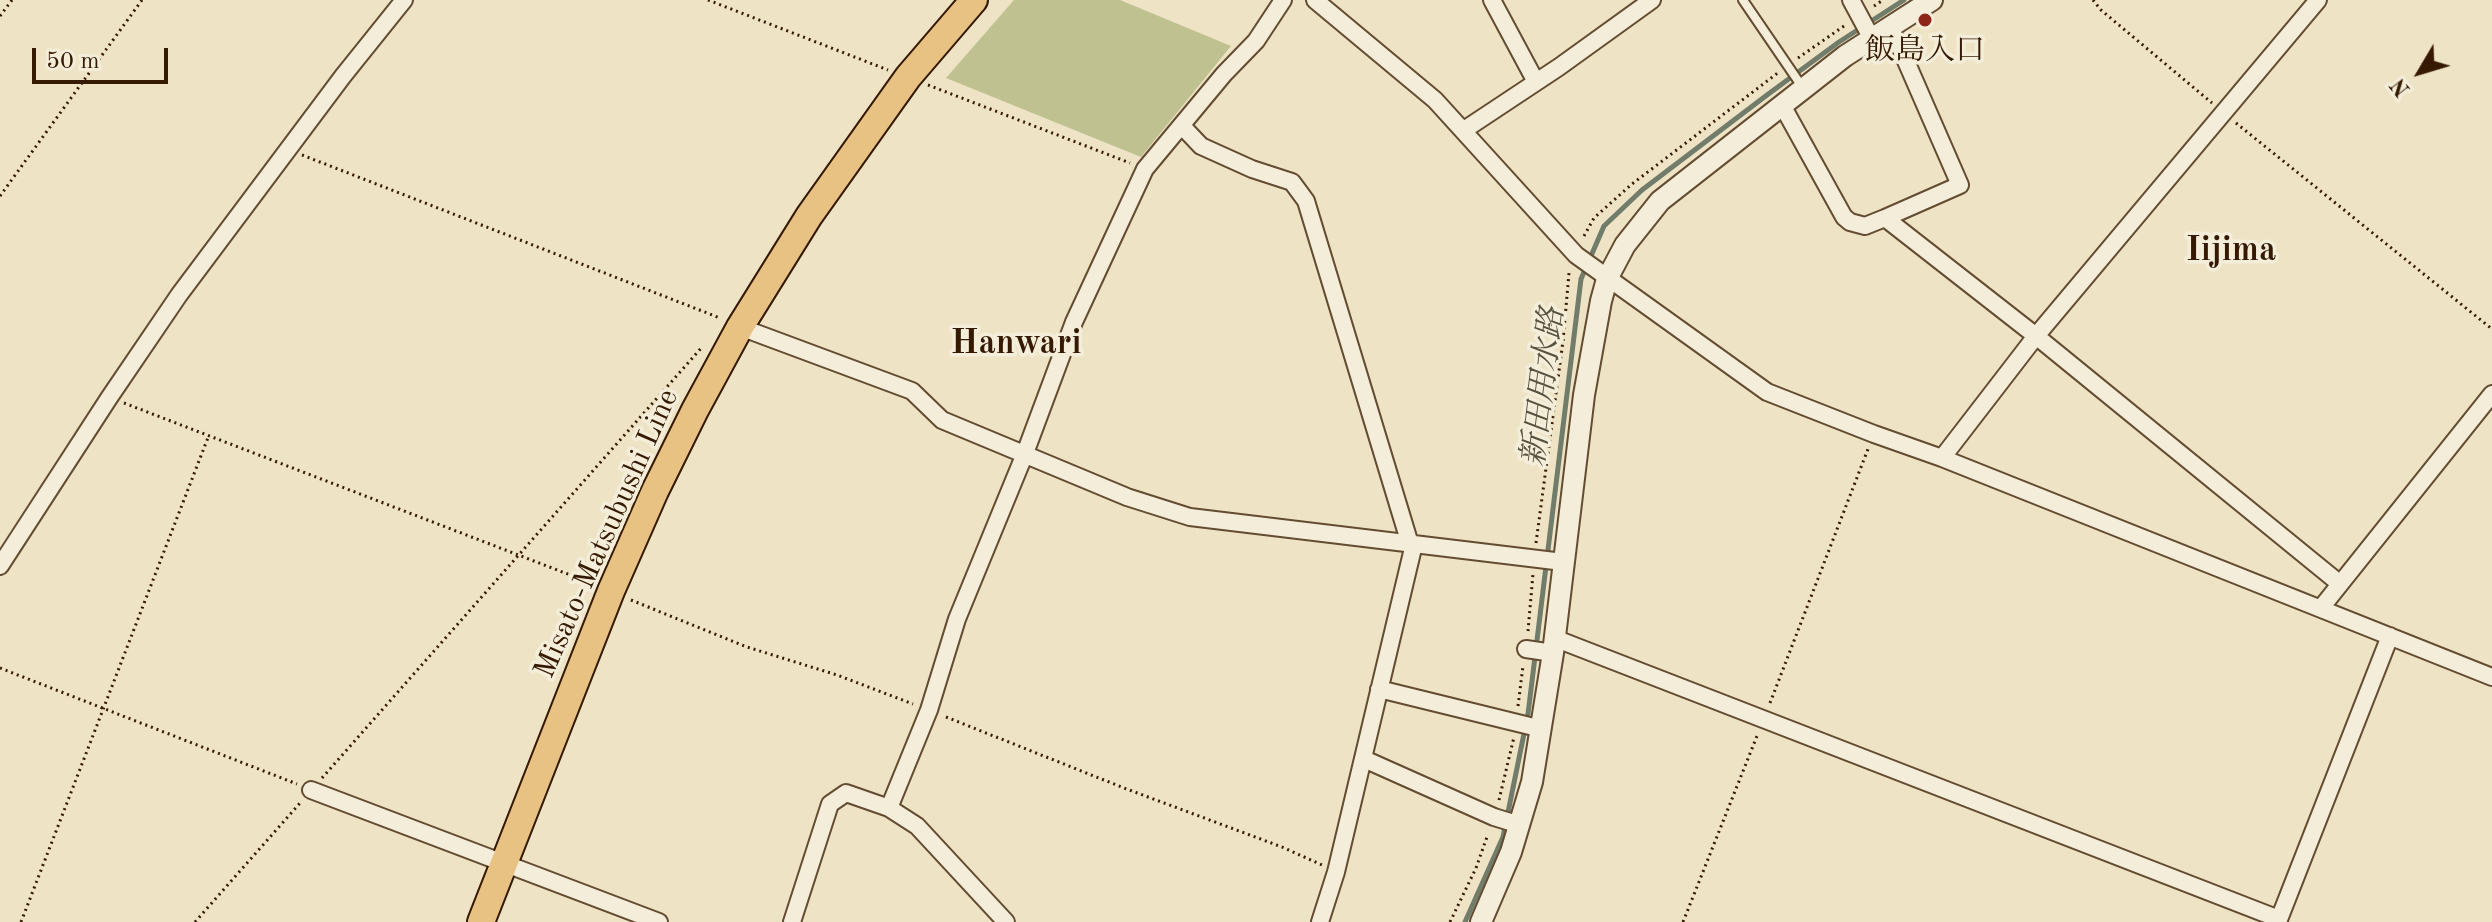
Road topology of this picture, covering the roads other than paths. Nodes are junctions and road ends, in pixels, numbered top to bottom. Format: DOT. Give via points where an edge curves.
graph roads {
  1 [pos="404,0"];
  2 [pos="974,0"];
  3 [pos="1283,0"];
  4 [pos="1315,0"];
  5 [pos="1492,0"];
  6 [pos="1652,0"];
  7 [pos="1743,0"];
  8 [pos="1932,0"];
  9 [pos="2318,0"];
  10 [pos="1855,8"];
  11 [pos="1877,33"];
  12 [pos="1536,82"];
  13 [pos="1800,85"];
  14 [pos="1782,105"];
  15 [pos="1182,126"];
  16 [pos="1464,130"];
  17 [pos="1885,218"];
  18 [pos="1602,275"];
  19 [pos="740,327"];
  20 [pos="2036,336"];
  21 [pos="2492,394"];
  22 [pos="1024,456"];
  23 [pos="1942,458"];
  24 [pos="1412,544"];
  25 [pos="1558,562"];
  26 [pos="0,566"];
  27 [pos="2339,583"];
  28 [pos="2321,608"];
  29 [pos="2390,636"];
  30 [pos="1544,648"];
  31 [pos="2492,677"];
  32 [pos="1379,689"];
  33 [pos="1530,726"];
  34 [pos="1364,759"];
  35 [pos="311,790"];
  36 [pos="889,808"];
  37 [pos="1508,821"];
  38 [pos="504,864"];
  39 [pos="2279,921"];
  40 [pos="481,922"];
  41 [pos="659,922"];
  42 [pos="792,922"];
  43 [pos="1006,922"];
  44 [pos="1320,922"];
  45 [pos="1481,922"];
  1 -- 26 [label="street" via="188,283"];
  2 -- 19 [label="main road, Misato-Matsubushi Line" via="859,144"];
  3 -- 15 [label="street" via="1256,41"];
  4 -- 16 [label="street"];
  5 -- 12 [label="street"];
  6 -- 12 [label="street"];
  7 -- 13 [label="lane"];
  8 -- 11 [label="street"];
  9 -- 20 [label="street"];
  10 -- 11 [label="street"];
  11 -- 13 [label="street"];
  11 -- 17 [label="street" via="1899,45 1960,185"];
  12 -- 16 [label="street"];
  13 -- 14 [label="street"];
  14 -- 17 [label="street" via="1844,217 1865,226"];
  14 -- 18 [label="street" via="1660,201"];
  15 -- 22 [label="street" via="1145,169 1074,322"];
  15 -- 24 [label="street" via="1201,146 1292,182 1306,201"];
  16 -- 18 [label="street" via="1576,255"];
  17 -- 20 [label="street"];
  18 -- 23 [label="street" via="1767,392"];
  18 -- 25 [label="street"];
  19 -- 22 [label="street" via="912,391 942,420"];
  19 -- 38 [label="main road, Misato-Matsubushi Line" via="655,491 611,591"];
  20 -- 23 [label="street"];
  20 -- 27 [label="street"];
  21 -- 27 [label="street"];
  22 -- 24 [label="street" via="1190,517"];
  22 -- 36 [label="street" via="957,619 929,710"];
  23 -- 28 [label="street"];
  24 -- 25 [label="street"];
  24 -- 32 [label="street"];
  25 -- 30 [label="street"];
  27 -- 28 [label="street"];
  28 -- 29 [label="street"];
  29 -- 31 [label="street"];
  29 -- 39 [label="street"];
  30 -- 33 [label="street"];
  30 -- 39 [label="street" via="1764,718"];
  32 -- 33 [label="street"];
  32 -- 34 [label="street"];
  33 -- 37 [label="street" via="1532,782"];
  34 -- 37 [label="street"];
  34 -- 44 [label="street"];
  35 -- 38 [label="street"];
  36 -- 42 [label="street" via="846,793 830,804"];
  36 -- 43 [label="street" via="917,826"];
  37 -- 45 [label="street" via="1500,880"];
  38 -- 40 [label="main road, Misato-Matsubushi Line"];
  38 -- 41 [label="street"];
}
